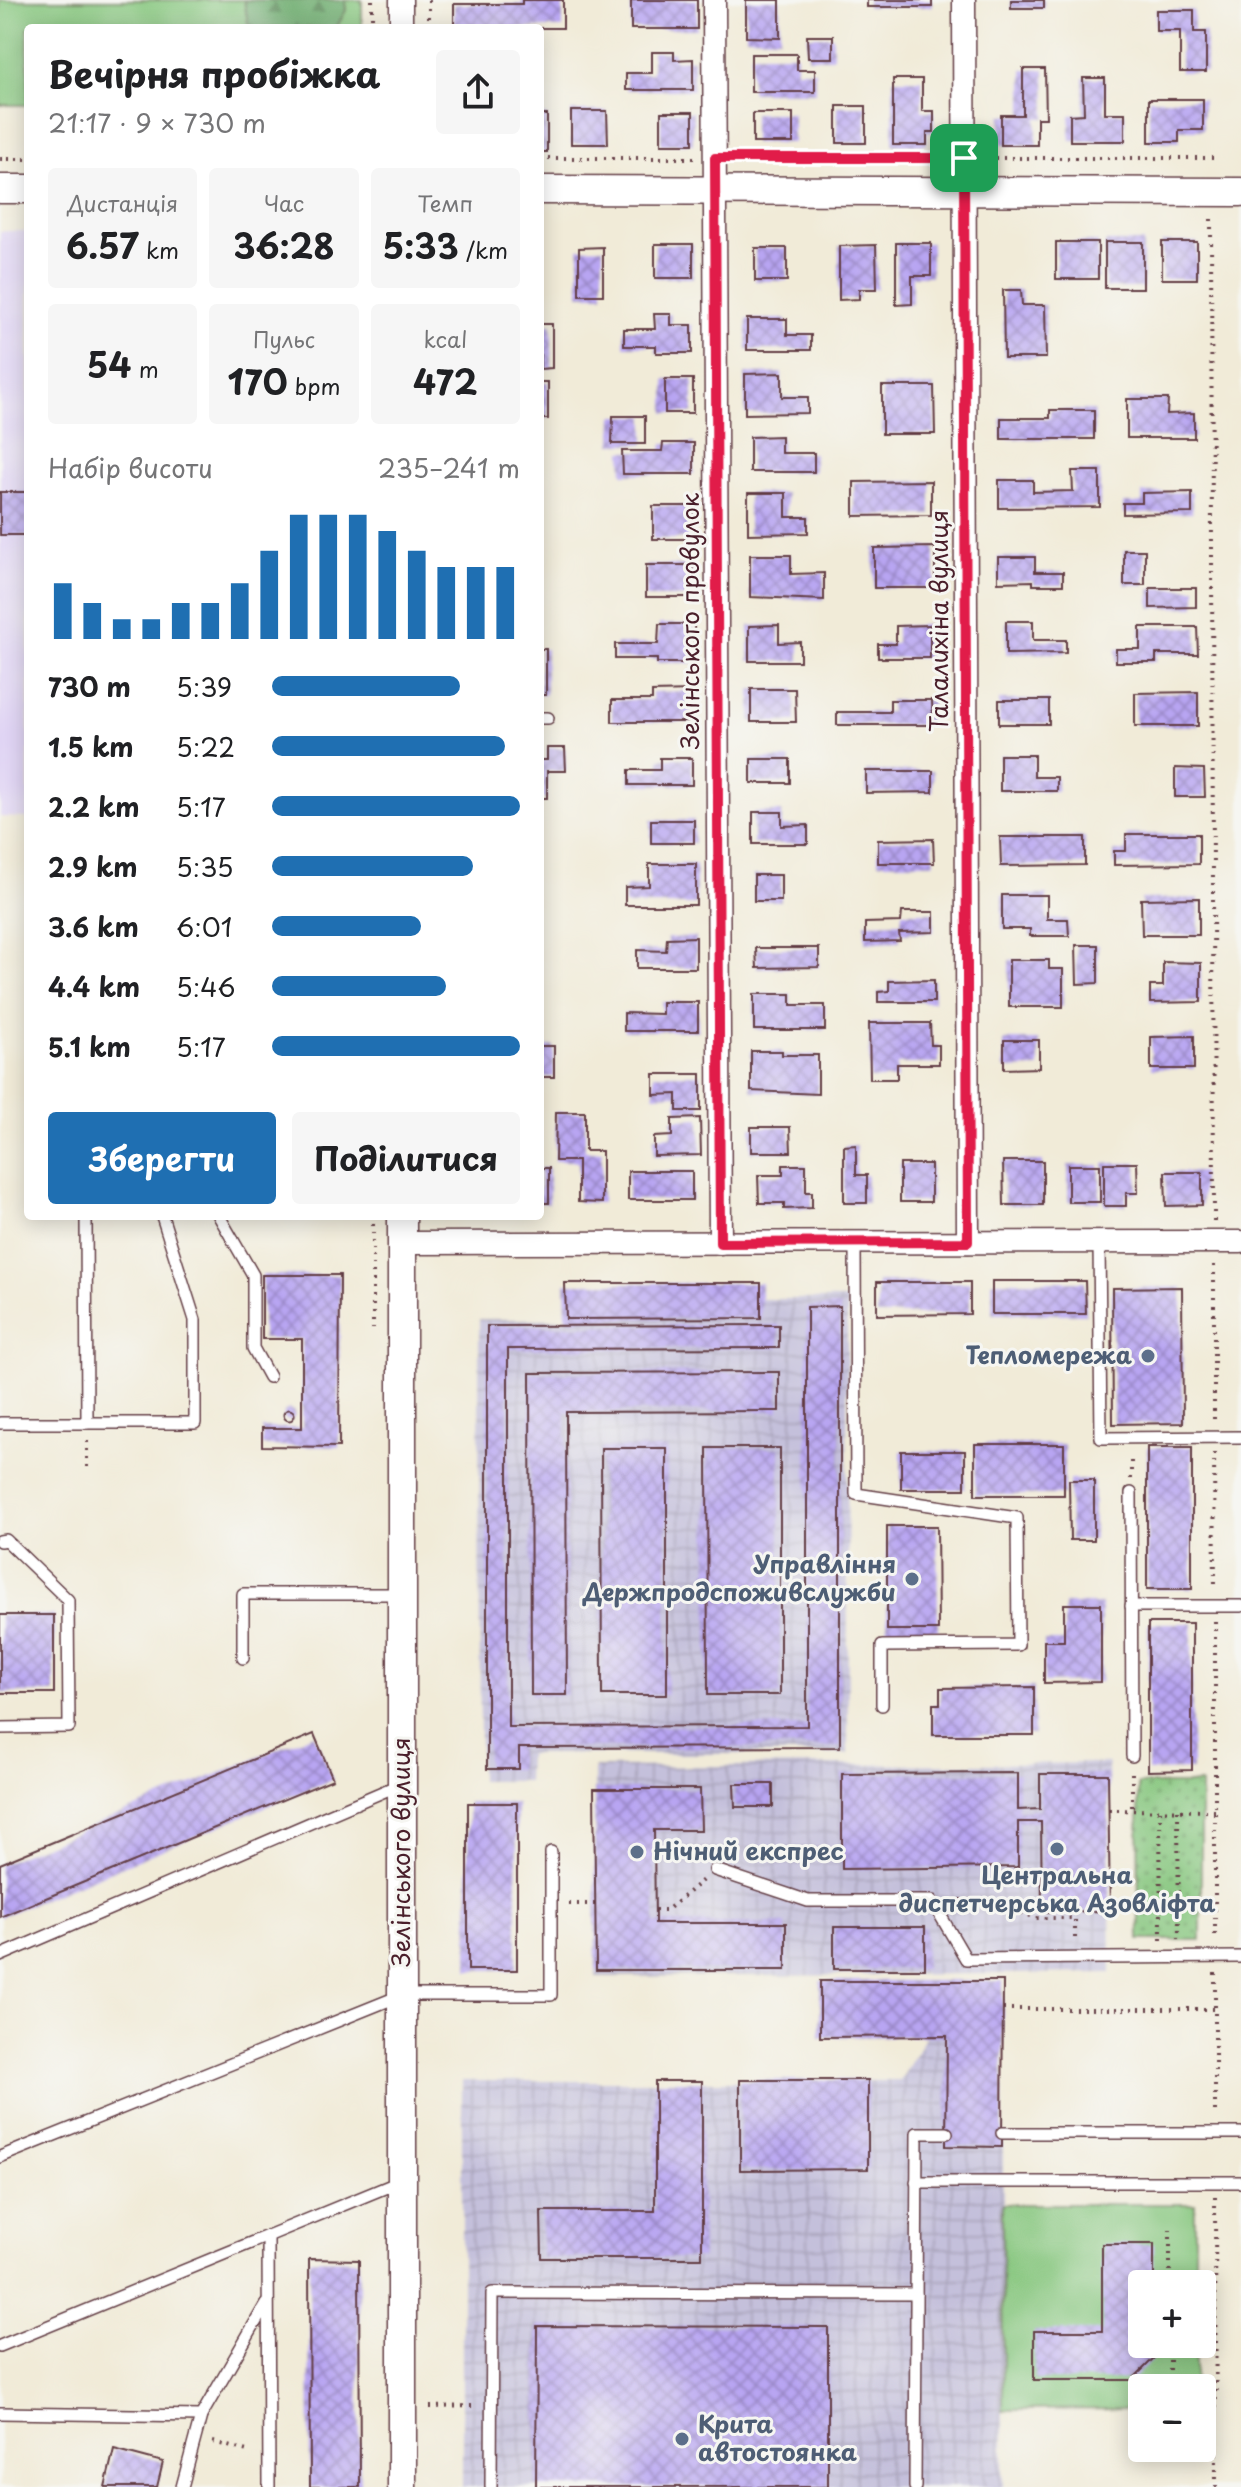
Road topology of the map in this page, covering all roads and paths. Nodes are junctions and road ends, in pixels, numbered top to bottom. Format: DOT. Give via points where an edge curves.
graph roads {
  1 [pos="372,0"];
  2 [pos="401,0"];
  3 [pos="429,0"];
  4 [pos="714,0"];
  5 [pos="964,0"];
  6 [pos="372,24"];
  7 [pos="401,24"];
  8 [pos="429,24"];
  9 [pos="544,158"];
  10 [pos="715,158"];
  11 [pos="964,158"];
  12 [pos="1213,158"];
  13 [pos="0,159"];
  14 [pos="24,159"];
  15 [pos="0,189"];
  16 [pos="24,189"];
  17 [pos="544,190"];
  18 [pos="715,190"];
  19 [pos="964,191"];
  20 [pos="1241,192"];
  21 [pos="1213,219"];
  22 [pos="86,1220"];
  23 [pos="163,1220"];
  24 [pos="221,1220"];
  25 [pos="402,1230"];
  26 [pos="855,1242"];
  27 [pos="968,1242"];
  28 [pos="1099,1242"];
  29 [pos="1214,1242"];
  30 [pos="1241,1242"];
  31 [pos="720,1243"];
  32 [pos="269,1377"];
  33 [pos="0,1423"];
  34 [pos="87,1423"];
  35 [pos="1214,1437"];
  36 [pos="1241,1437"];
  37 [pos="1131,1438"];
  38 [pos="87,1445"];
  39 [pos="87,1471"];
  40 [pos="1131,1493"];
  41 [pos="0,1541"];
  42 [pos="402,1594"];
  43 [pos="1131,1606"];
  44 [pos="1215,1606"];
  45 [pos="1241,1606"];
  46 [pos="243,1658"];
  47 [pos="882,1705"];
  48 [pos="0,1728"];
  49 [pos="1132,1756"];
  50 [pos="402,1784"];
  51 [pos="1109,1810"];
  52 [pos="1132,1810"];
  53 [pos="1160,1810"];
  54 [pos="1178,1810"];
  55 [pos="1215,1811"];
  56 [pos="551,1852"];
  57 [pos="715,1870"];
  58 [pos="932,1901"];
  59 [pos="551,1904"];
  60 [pos="595,1904"];
  61 [pos="655,1910"];
  62 [pos="1075,1912"];
  63 [pos="1075,1918"];
  64 [pos="0,1956"];
  65 [pos="1241,1957"];
  66 [pos="1075,1958"];
  67 [pos="1161,1958"];
  68 [pos="1179,1958"];
  69 [pos="1215,1958"];
  70 [pos="402,1995"];
  71 [pos="1003,2009"];
  72 [pos="1215,2009"];
  73 [pos="947,2133"];
  74 [pos="1002,2133"];
  75 [pos="1215,2133"];
  76 [pos="1241,2133"];
  77 [pos="0,2157"];
  78 [pos="402,2180"];
  79 [pos="916,2182"];
  80 [pos="1215,2182"];
  81 [pos="1241,2182"];
  82 [pos="1170,2229"];
  83 [pos="268,2236"];
  84 [pos="1170,2270"];
  85 [pos="916,2294"];
  86 [pos="268,2301"];
  87 [pos="0,2346"];
  88 [pos="462,2406"];
  89 [pos="430,2407"];
  90 [pos="0,2413"];
  91 [pos="201,2416"];
  92 [pos="195,2437"];
  93 [pos="269,2456"];
  94 [pos="182,2487"];
  95 [pos="269,2487"];
  96 [pos="402,2487"];
  97 [pos="491,2487"];
  98 [pos="915,2487"];
  99 [pos="1216,2487"];
  1 -- 6 [label="path"];
  2 -- 7 [label="street"];
  3 -- 8 [label="path"];
  4 -- 10 [label="street, Зелінського провулок"];
  5 -- 11 [label="street, Талалихіна вулиця"];
  9 -- 10 [label="path"];
  10 -- 11 [label="path"];
  10 -- 18 [label="street, Зелінського провулок"];
  11 -- 12 [label="path"];
  11 -- 19 [label="street, Талалихіна вулиця"];
  13 -- 14 [label="path"];
  15 -- 16 [label="street"];
  17 -- 18 [label="street"];
  18 -- 19 [label="street"];
  18 -- 31 [label="street, Зелінського провулок"];
  19 -- 20 [label="street"];
  19 -- 27 [label="street, Талалихіна вулиця"];
  21 -- 29 [label="path"];
  22 -- 34 [label="lane"];
  23 -- 34 [label="lane" via="195,1320 195,1423"];
  24 -- 32 [label="lane" via="253,1275 253,1348"];
  25 -- 31 [label="street"];
  25 -- 42 [label="street, Зелінського вулиця"];
  26 -- 27 [label="street"];
  26 -- 31 [label="street"];
  26 -- 47 [label="lane" via="856,1494 1017,1518 1018,1645 882,1646"];
  27 -- 28 [label="street"];
  28 -- 29 [label="street"];
  28 -- 37 [label="lane" via="1101,1438"];
  29 -- 30 [label="street"];
  29 -- 35 [label="path"];
  33 -- 34 [label="lane"];
  35 -- 36 [label="lane"];
  35 -- 37 [label="lane"];
  35 -- 44 [label="path"];
  37 -- 40 [label="path"];
  38 -- 39 [label="path"];
  40 -- 43 [label="lane"];
  41 -- 48 [label="lane" via="6,1540 68,1600 69,1727"];
  42 -- 46 [label="lane" via="243,1594"];
  42 -- 50 [label="street, Зелінського вулиця"];
  43 -- 44 [label="lane"];
  43 -- 49 [label="lane"];
  44 -- 45 [label="lane"];
  44 -- 55 [label="path"];
  49 -- 52 [label="path"];
  50 -- 64 [label="lane"];
  50 -- 70 [label="street, Зелінського вулиця"];
  51 -- 52 [label="path"];
  52 -- 53 [label="path"];
  53 -- 54 [label="path"];
  53 -- 67 [label="path"];
  54 -- 55 [label="path"];
  54 -- 68 [label="path"];
  55 -- 69 [label="path"];
  56 -- 59 [label="lane"];
  57 -- 58 [label="lane" via="808,1901"];
  57 -- 61 [label="path" via="667,1910"];
  58 -- 63 [label="path" via="989,1900 1036,1918"];
  58 -- 66 [label="lane" via="966,1959"];
  59 -- 60 [label="path"];
  59 -- 70 [label="lane" via="551,1995"];
  62 -- 63 [label="path"];
  63 -- 66 [label="path"];
  65 -- 69 [label="lane"];
  66 -- 67 [label="lane"];
  67 -- 68 [label="lane"];
  68 -- 69 [label="lane"];
  69 -- 72 [label="path"];
  70 -- 77 [label="lane"];
  70 -- 78 [label="street, Зелінського вулиця"];
  71 -- 72 [label="path"];
  72 -- 75 [label="path"];
  73 -- 79 [label="lane" via="917,2133"];
  74 -- 75 [label="lane"];
  75 -- 76 [label="lane"];
  78 -- 83 [label="lane"];
  78 -- 96 [label="street, Зелінського вулиця"];
  79 -- 80 [label="lane"];
  79 -- 85 [label="lane"];
  80 -- 81 [label="lane"];
  80 -- 99 [label="path"];
  82 -- 84 [label="path"];
  83 -- 86 [label="lane"];
  83 -- 87 [label="lane"];
  85 -- 97 [label="lane" via="492,2293"];
  85 -- 98 [label="lane"];
  86 -- 91 [label="lane"];
  86 -- 93 [label="lane"];
  88 -- 89 [label="path"];
  90 -- 91 [label="lane"];
  91 -- 92 [label="lane"];
  92 -- 93 [label="path"];
  92 -- 94 [label="lane"];
  93 -- 95 [label="lane"];
}
